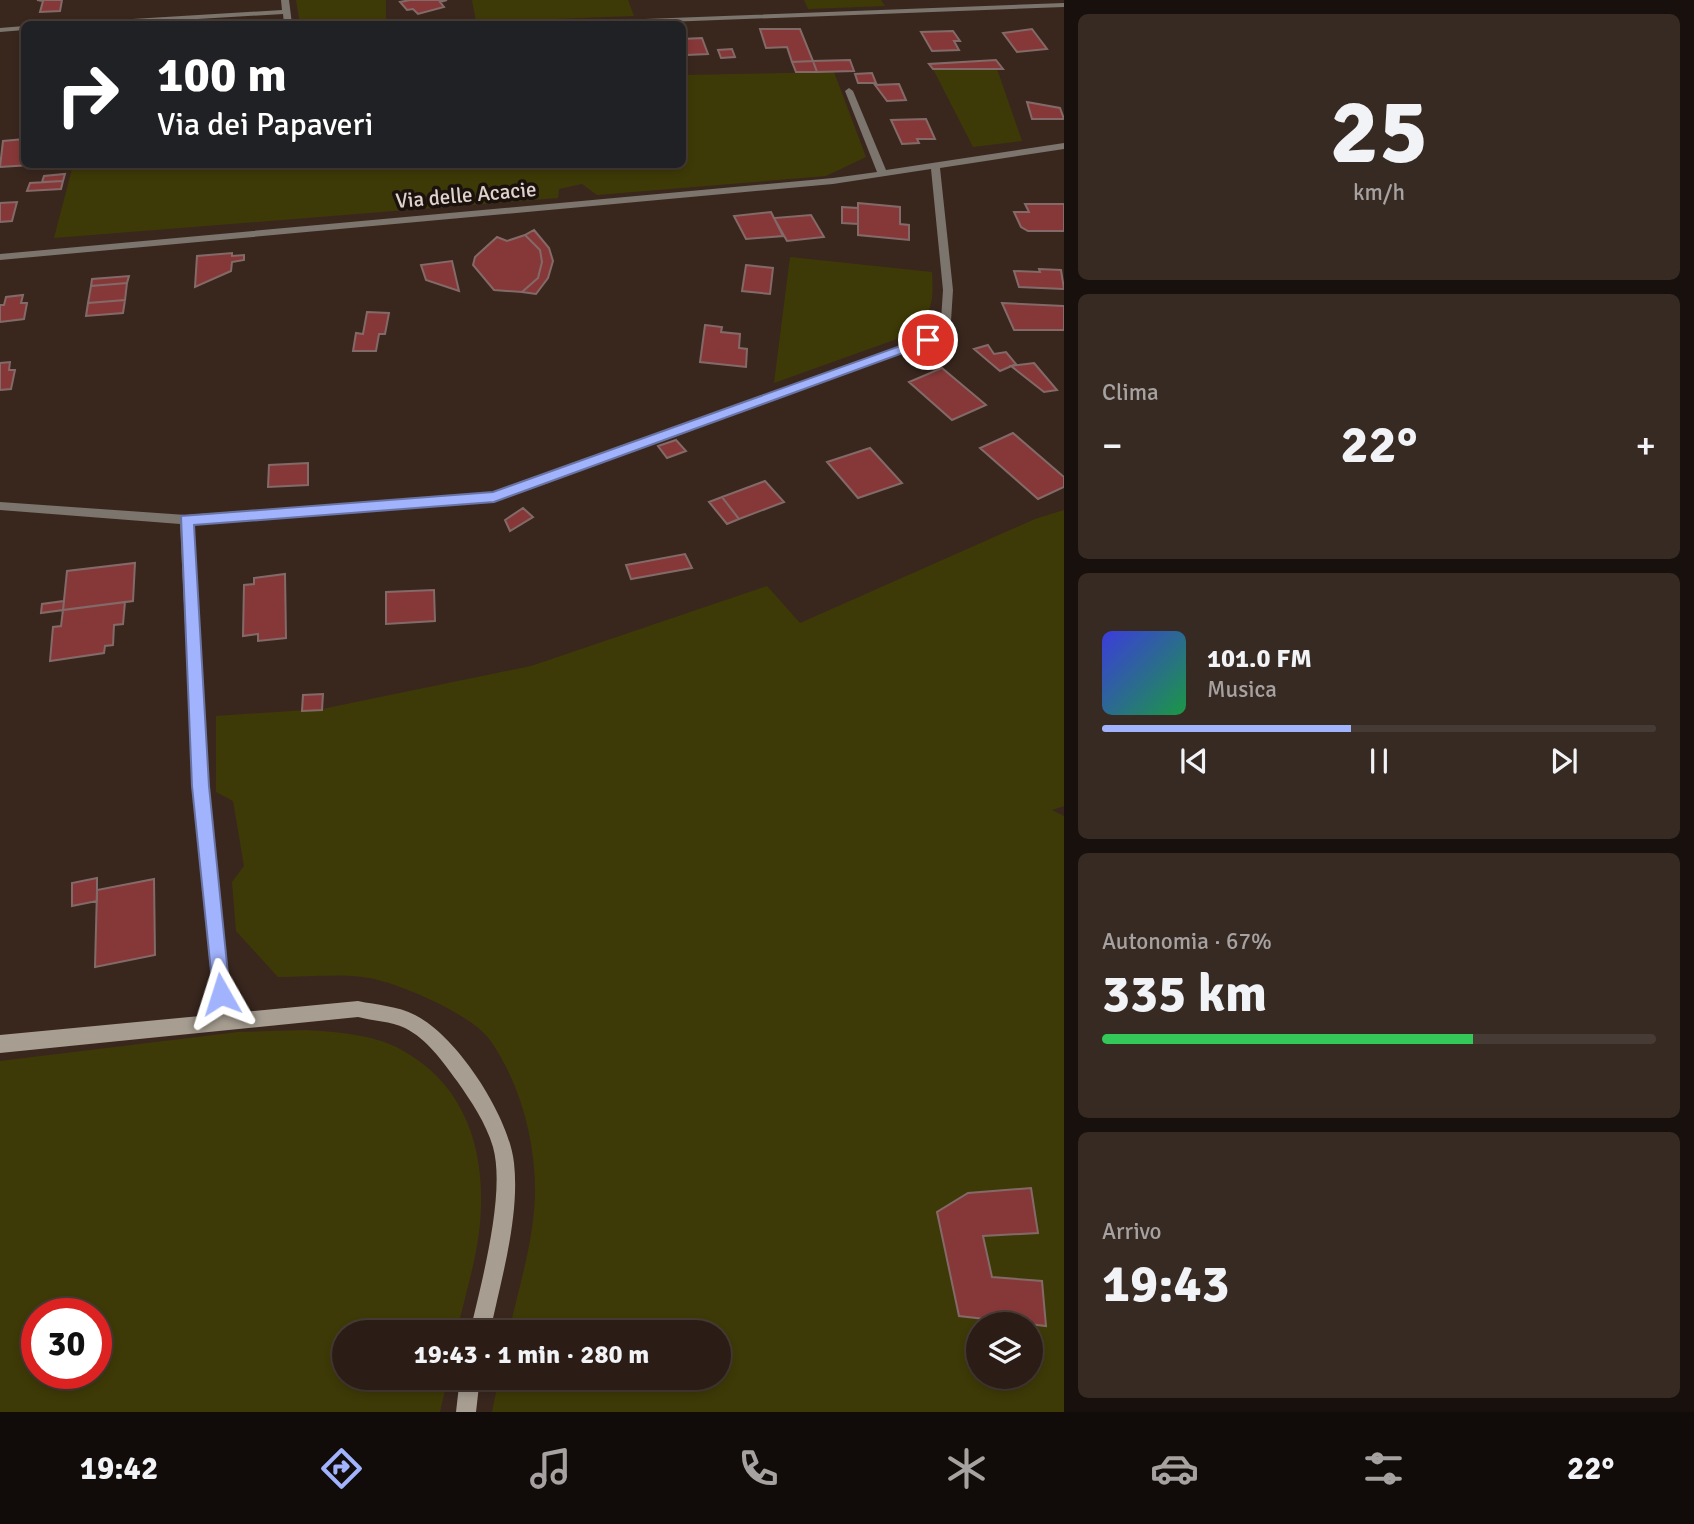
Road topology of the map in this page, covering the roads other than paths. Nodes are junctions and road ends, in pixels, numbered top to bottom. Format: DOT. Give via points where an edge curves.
graph roads {
  1 [pos="285,0"];
  2 [pos="1064,5"];
  3 [pos="286,12"];
  4 [pos="134,21"];
  5 [pos="288,21"];
  6 [pos="645,21"];
  7 [pos="21,28"];
  8 [pos="0,30"];
  9 [pos="849,91"];
  10 [pos="1064,146"];
  11 [pos="934,165"];
  12 [pos="883,174"];
  13 [pos="0,257"];
  14 [pos="0,506"];
  15 [pos="186,520"];
  16 [pos="223,1020"];
  17 [pos="0,1044"];
  18 [pos="483,1320"];
  19 [pos="469,1390"];
  20 [pos="466,1412"];
  1 -- 3 [label="street"];
  2 -- 6 [label="street"];
  3 -- 4 [label="street"];
  3 -- 5 [label="street"];
  7 -- 8 [label="street"];
  9 -- 12 [label="street"];
  10 -- 11 [label="street, Via delle Acacie"];
  11 -- 12 [label="street, Via delle Acacie"];
  11 -- 15 [label="street" via="948,290 946,321 928,340 494,497"];
  12 -- 13 [label="street, Via delle Acacie"];
  14 -- 15 [label="street"];
  15 -- 16 [label="street" via="200,786"];
  16 -- 17 [label="street"];
  16 -- 18 [label="street" via="358,1009 410,1021 457,1064 486,1109 505,1161 500,1243"];
  19 -- 20 [label="street"];
}
